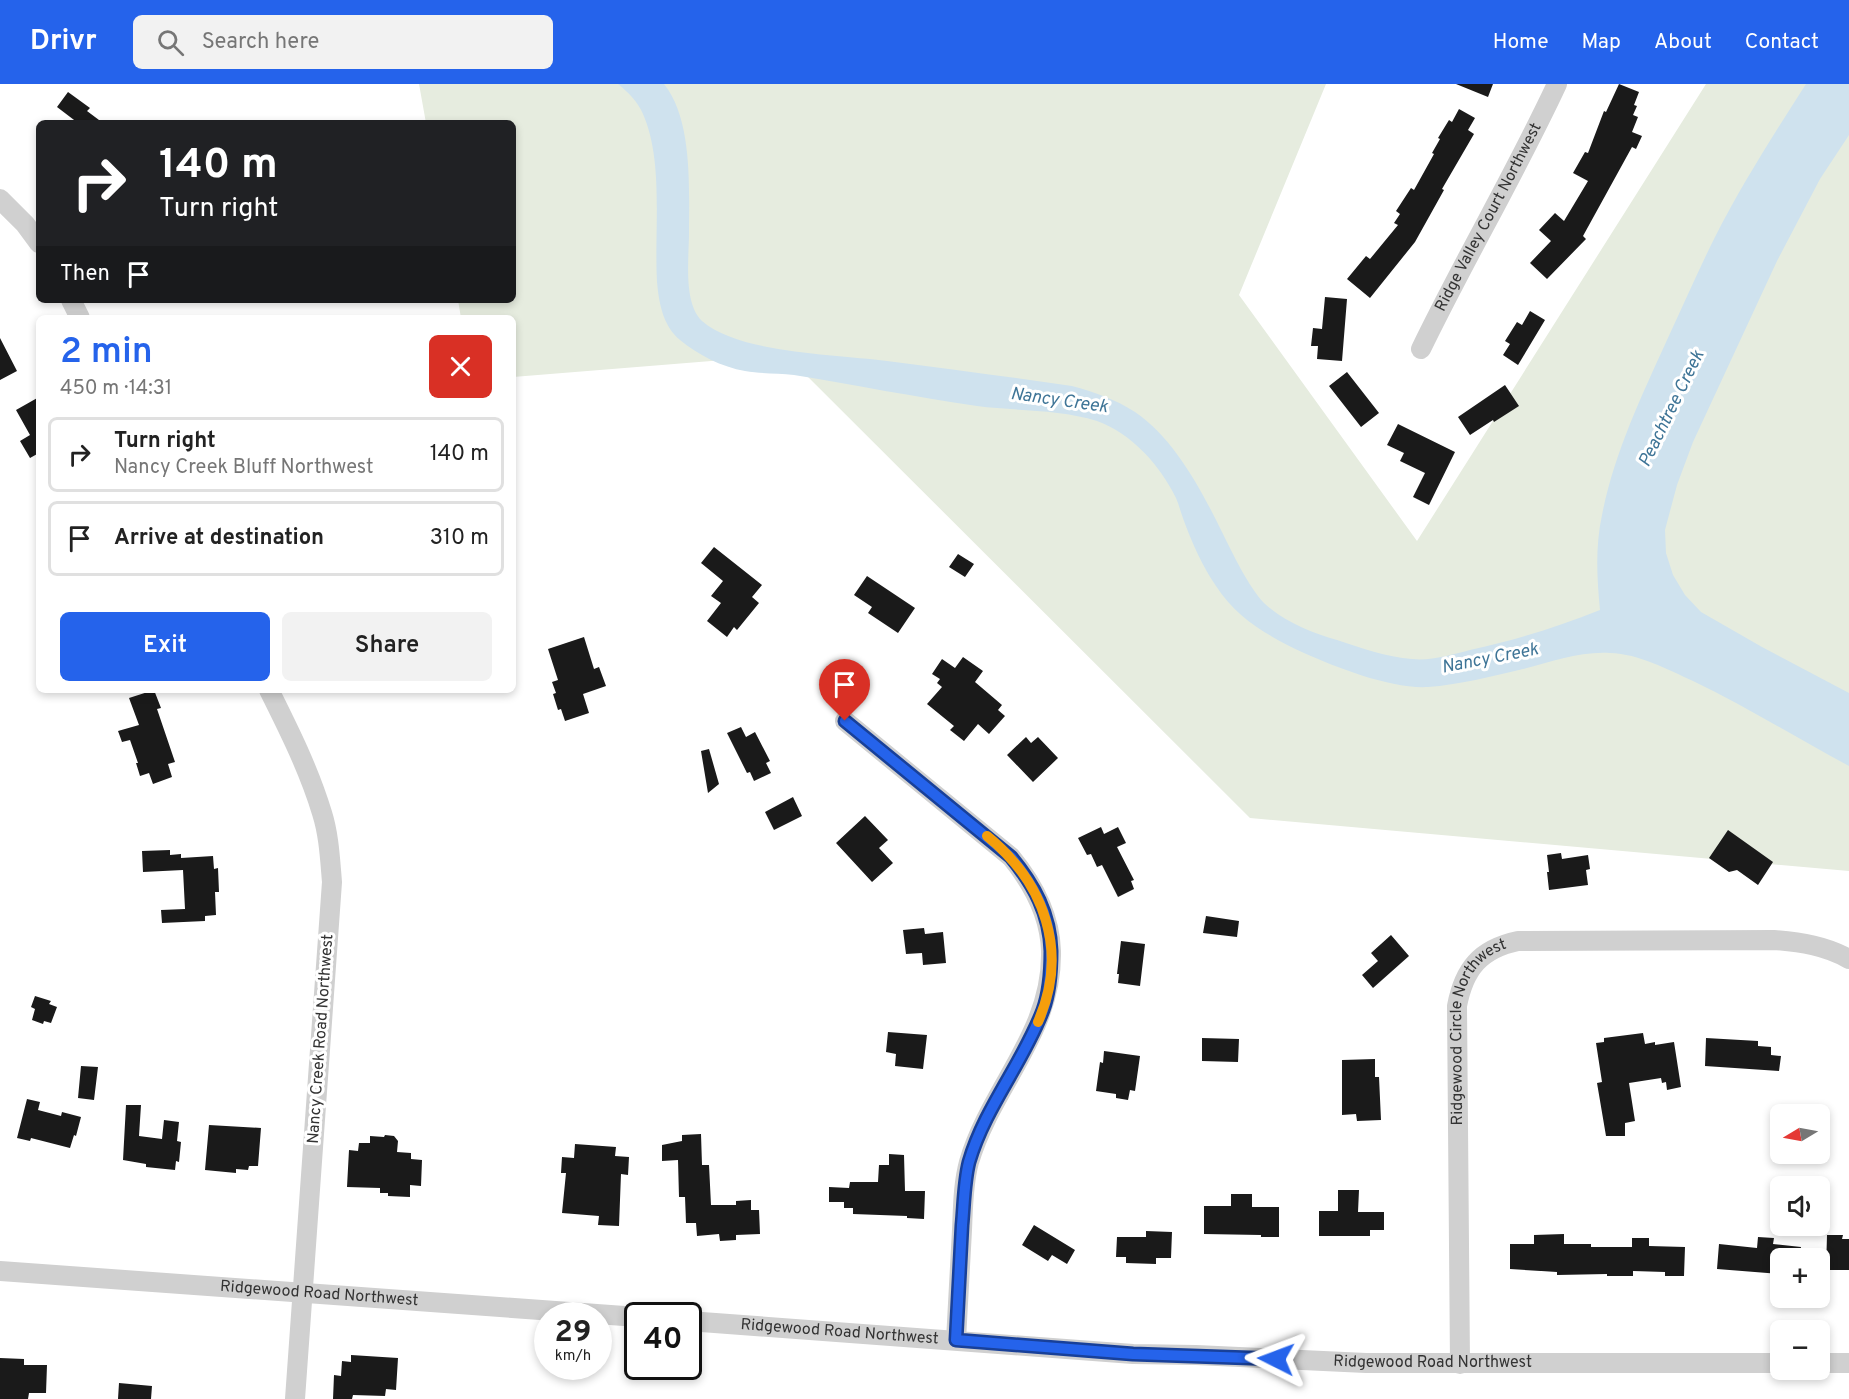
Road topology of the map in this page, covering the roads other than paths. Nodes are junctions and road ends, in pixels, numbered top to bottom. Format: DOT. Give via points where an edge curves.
graph roads {
  1 [pos="1557,84"];
  2 [pos="0,199"];
  3 [pos="36,239"];
  4 [pos="1421,349"];
  5 [pos="271,693"];
  6 [pos="845,721"];
  7 [pos="1849,959"];
  8 [pos="0,1271"];
  9 [pos="303,1294"];
  10 [pos="624,1316"];
  11 [pos="702,1322"];
  12 [pos="956,1340"];
  13 [pos="1770,1363"];
  14 [pos="1830,1363"];
  15 [pos="1849,1363"];
  16 [pos="1460,1364"];
  17 [pos="295,1399"];
  1 -- 4 [label="street, Ridge Valley Court Northwest"];
  2 -- 3 [label="street"];
  5 -- 9 [label="street, Nancy Creek Road Northwest" via="297,745 323,814 332,882"];
  6 -- 12 [label="street" via="1011,857 1037,893 1050,937 1051,972 1043,1009 983,1125 969,1163"];
  7 -- 16 [label="street, Ridgewood Circle Northwest" via="1819,946 1774,940 1518,941 1480,958 1461,986 1457,1006"];
  8 -- 9 [label="street, Ridgewood Road Northwest"];
  9 -- 10 [label="street, Ridgewood Road Northwest"];
  9 -- 17 [label="street, Nancy Creek Road Northwest"];
  11 -- 12 [label="street, Ridgewood Road Northwest"];
  12 -- 16 [label="street, Ridgewood Road Northwest" via="1133,1354"];
  13 -- 16 [label="street, Ridgewood Road Northwest"];
  14 -- 15 [label="street"];
}
